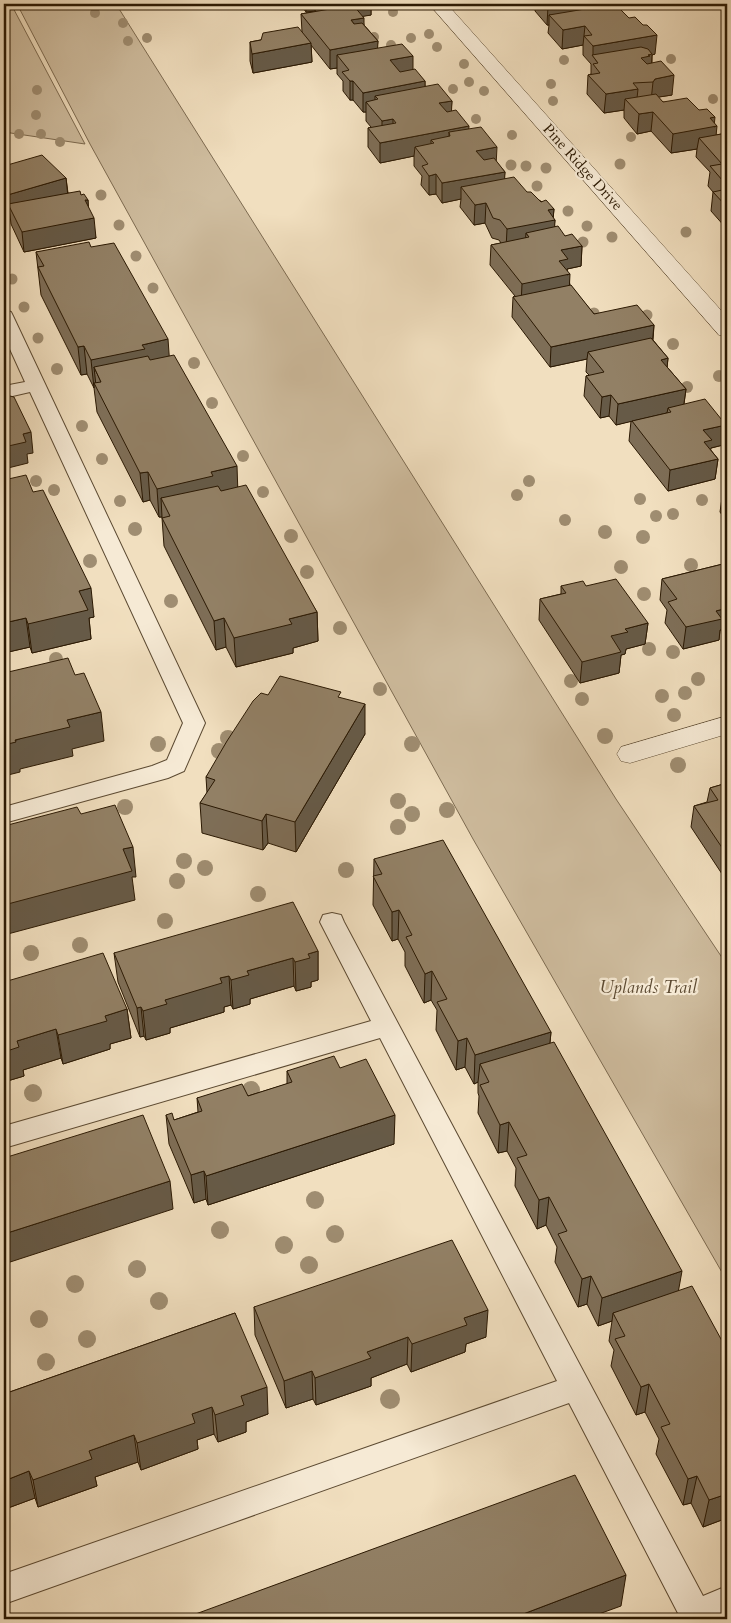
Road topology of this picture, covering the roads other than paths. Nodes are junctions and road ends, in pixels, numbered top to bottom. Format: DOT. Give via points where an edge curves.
graph roads {
  1 [pos="438,4"];
  2 [pos="4,316"];
  3 [pos="727,330"];
  4 [pos="36,385"];
  5 [pos="4,392"];
  6 [pos="727,725"];
  7 [pos="630,754"];
  8 [pos="4,815"];
  9 [pos="332,922"];
  10 [pos="387,1026"];
  11 [pos="4,1137"];
  12 [pos="576,1387"];
  13 [pos="4,1589"];
  14 [pos="727,1601"];
  1 -- 3 [label="street, Pine Ridge Drive"];
  2 -- 4 [label="lane"];
  4 -- 5 [label="lane"];
  4 -- 8 [label="lane" via="194,722 176,765"];
  6 -- 7 [label="street"];
  9 -- 10 [label="lane"];
  10 -- 11 [label="lane"];
  10 -- 12 [label="lane"];
  12 -- 13 [label="lane"];
  12 -- 14 [label="lane" via="696,1615"];
}
